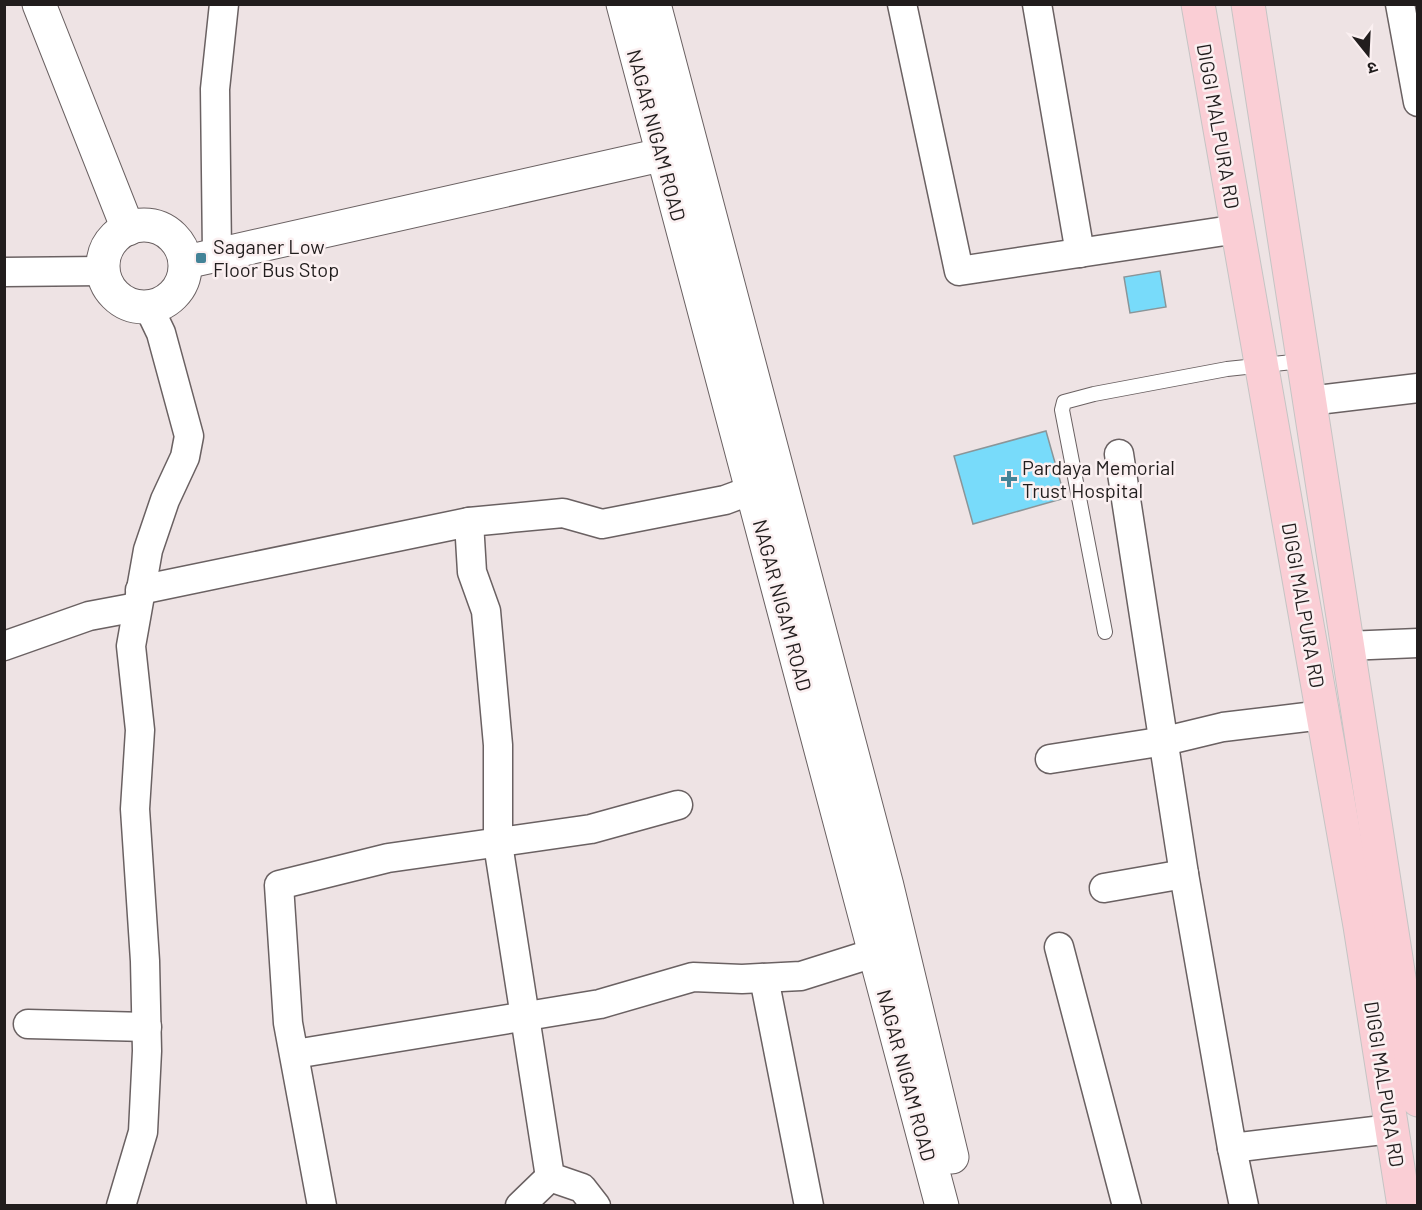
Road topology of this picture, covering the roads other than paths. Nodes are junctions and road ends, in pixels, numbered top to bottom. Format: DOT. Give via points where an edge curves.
graph roads {
  1 [pos="39,4"];
  2 [pos="224,4"];
  3 [pos="623,4"];
  4 [pos="654,4"];
  5 [pos="902,4"];
  6 [pos="1037,4"];
  7 [pos="1198,4"];
  8 [pos="1248,4"];
  9 [pos="1400,4"];
  10 [pos="1416,86"];
  11 [pos="676,151"];
  12 [pos="128,229"];
  13 [pos="1238,230"];
  14 [pos="1080,253"];
  15 [pos="201,258"];
  16 [pos="102,271"];
  17 [pos="4,272"];
  18 [pos="149,308"];
  19 [pos="1302,361"];
  20 [pos="1261,364"];
  21 [pos="1418,388"];
  22 [pos="1309,401"];
  23 [pos="1119,454"];
  24 [pos="752,490"];
  25 [pos="469,522"];
  26 [pos="138,598"];
  27 [pos="1105,632"];
  28 [pos="1418,643"];
  29 [pos="4,646"];
  30 [pos="1346,646"];
  31 [pos="1323,715"];
  32 [pos="1165,741"];
  33 [pos="1050,759"];
  34 [pos="678,805"];
  35 [pos="498,844"];
  36 [pos="1184,874"];
  37 [pos="1104,888"];
  38 [pos="1059,947"];
  39 [pos="874,953"];
  40 [pos="764,978"];
  41 [pos="524,1016"];
  42 [pos="28,1024"];
  43 [pos="147,1027"];
  44 [pos="295,1054"];
  45 [pos="1418,1100"];
  46 [pos="1391,1129"];
  47 [pos="1232,1148"];
  48 [pos="550,1177"];
  49 [pos="121,1206"];
  50 [pos="322,1206"];
  51 [pos="520,1206"];
  52 [pos="596,1206"];
  53 [pos="809,1206"];
  54 [pos="942,1206"];
  55 [pos="964,1206"];
  56 [pos="1127,1206"];
  57 [pos="1244,1206"];
  58 [pos="1404,1206"];
  1 -- 12 [label="street"];
  2 -- 15 [label="street"];
  3 -- 11 [label="street, NAGAR NIGAM ROAD"];
  4 -- 11 [label="street, NAGAR NIGAM ROAD"];
  5 -- 14 [label="street" via="959,271"];
  6 -- 14 [label="street"];
  7 -- 13 [label="main road, DIGGI MALPURA RD"];
  8 -- 19 [label="main road, DIGGI MALPURA RD"];
  9 -- 10 [label="street"];
  11 -- 15 [label="street"];
  11 -- 24 [label="street, NAGAR NIGAM ROAD"];
  11 -- 55 [label="street, NAGAR NIGAM ROAD" via="887,886"];
  12 -- 15 [label="street" via="156,226"];
  12 -- 16 [label="street" via="111,240"];
  13 -- 14 [label="street"];
  13 -- 20 [label="main road, DIGGI MALPURA RD"];
  15 -- 18 [label="street" via="177,293 165,303"];
  16 -- 17 [label="street"];
  16 -- 18 [label="street" via="107,287 118,299 133,307"];
  18 -- 26 [label="street" via="161,333 189,436 185,457 148,550"];
  19 -- 20 [label="lane"];
  19 -- 22 [label="main road, DIGGI MALPURA RD"];
  20 -- 27 [label="lane" via="1064,402 1062,410"];
  20 -- 31 [label="main road, DIGGI MALPURA RD"];
  21 -- 22 [label="street"];
  22 -- 30 [label="main road, DIGGI MALPURA RD"];
  23 -- 32 [label="street"];
  24 -- 25 [label="street" via="725,500 603,524 563,513"];
  24 -- 39 [label="street, NAGAR NIGAM ROAD"];
  25 -- 26 [label="street"];
  25 -- 35 [label="street" via="472,572 486,611 498,745"];
  26 -- 29 [label="street"];
  26 -- 43 [label="street" via="131,646 140,730 135,809"];
  28 -- 30 [label="street"];
  30 -- 45 [label="main road, DIGGI MALPURA RD"];
  31 -- 32 [label="street" via="1223,727"];
  31 -- 46 [label="main road, DIGGI MALPURA RD"];
  32 -- 33 [label="street"];
  32 -- 36 [label="street"];
  34 -- 35 [label="street" via="591,829"];
  35 -- 41 [label="street"];
  35 -- 44 [label="street" via="388,858 279,885 288,1023"];
  36 -- 37 [label="street"];
  36 -- 47 [label="street"];
  38 -- 56 [label="street"];
  39 -- 40 [label="street" via="801,976"];
  39 -- 54 [label="street, NAGAR NIGAM ROAD"];
  40 -- 41 [label="street" via="693,976 600,1004"];
  40 -- 53 [label="street"];
  41 -- 44 [label="street"];
  41 -- 48 [label="street"];
  42 -- 43 [label="street"];
  43 -- 49 [label="street" via="143,1132"];
  44 -- 50 [label="street"];
  46 -- 47 [label="street"];
  46 -- 58 [label="main road, DIGGI MALPURA RD"];
  47 -- 57 [label="street"];
  48 -- 51 [label="street"];
  48 -- 52 [label="street" via="582,1188"];
}
